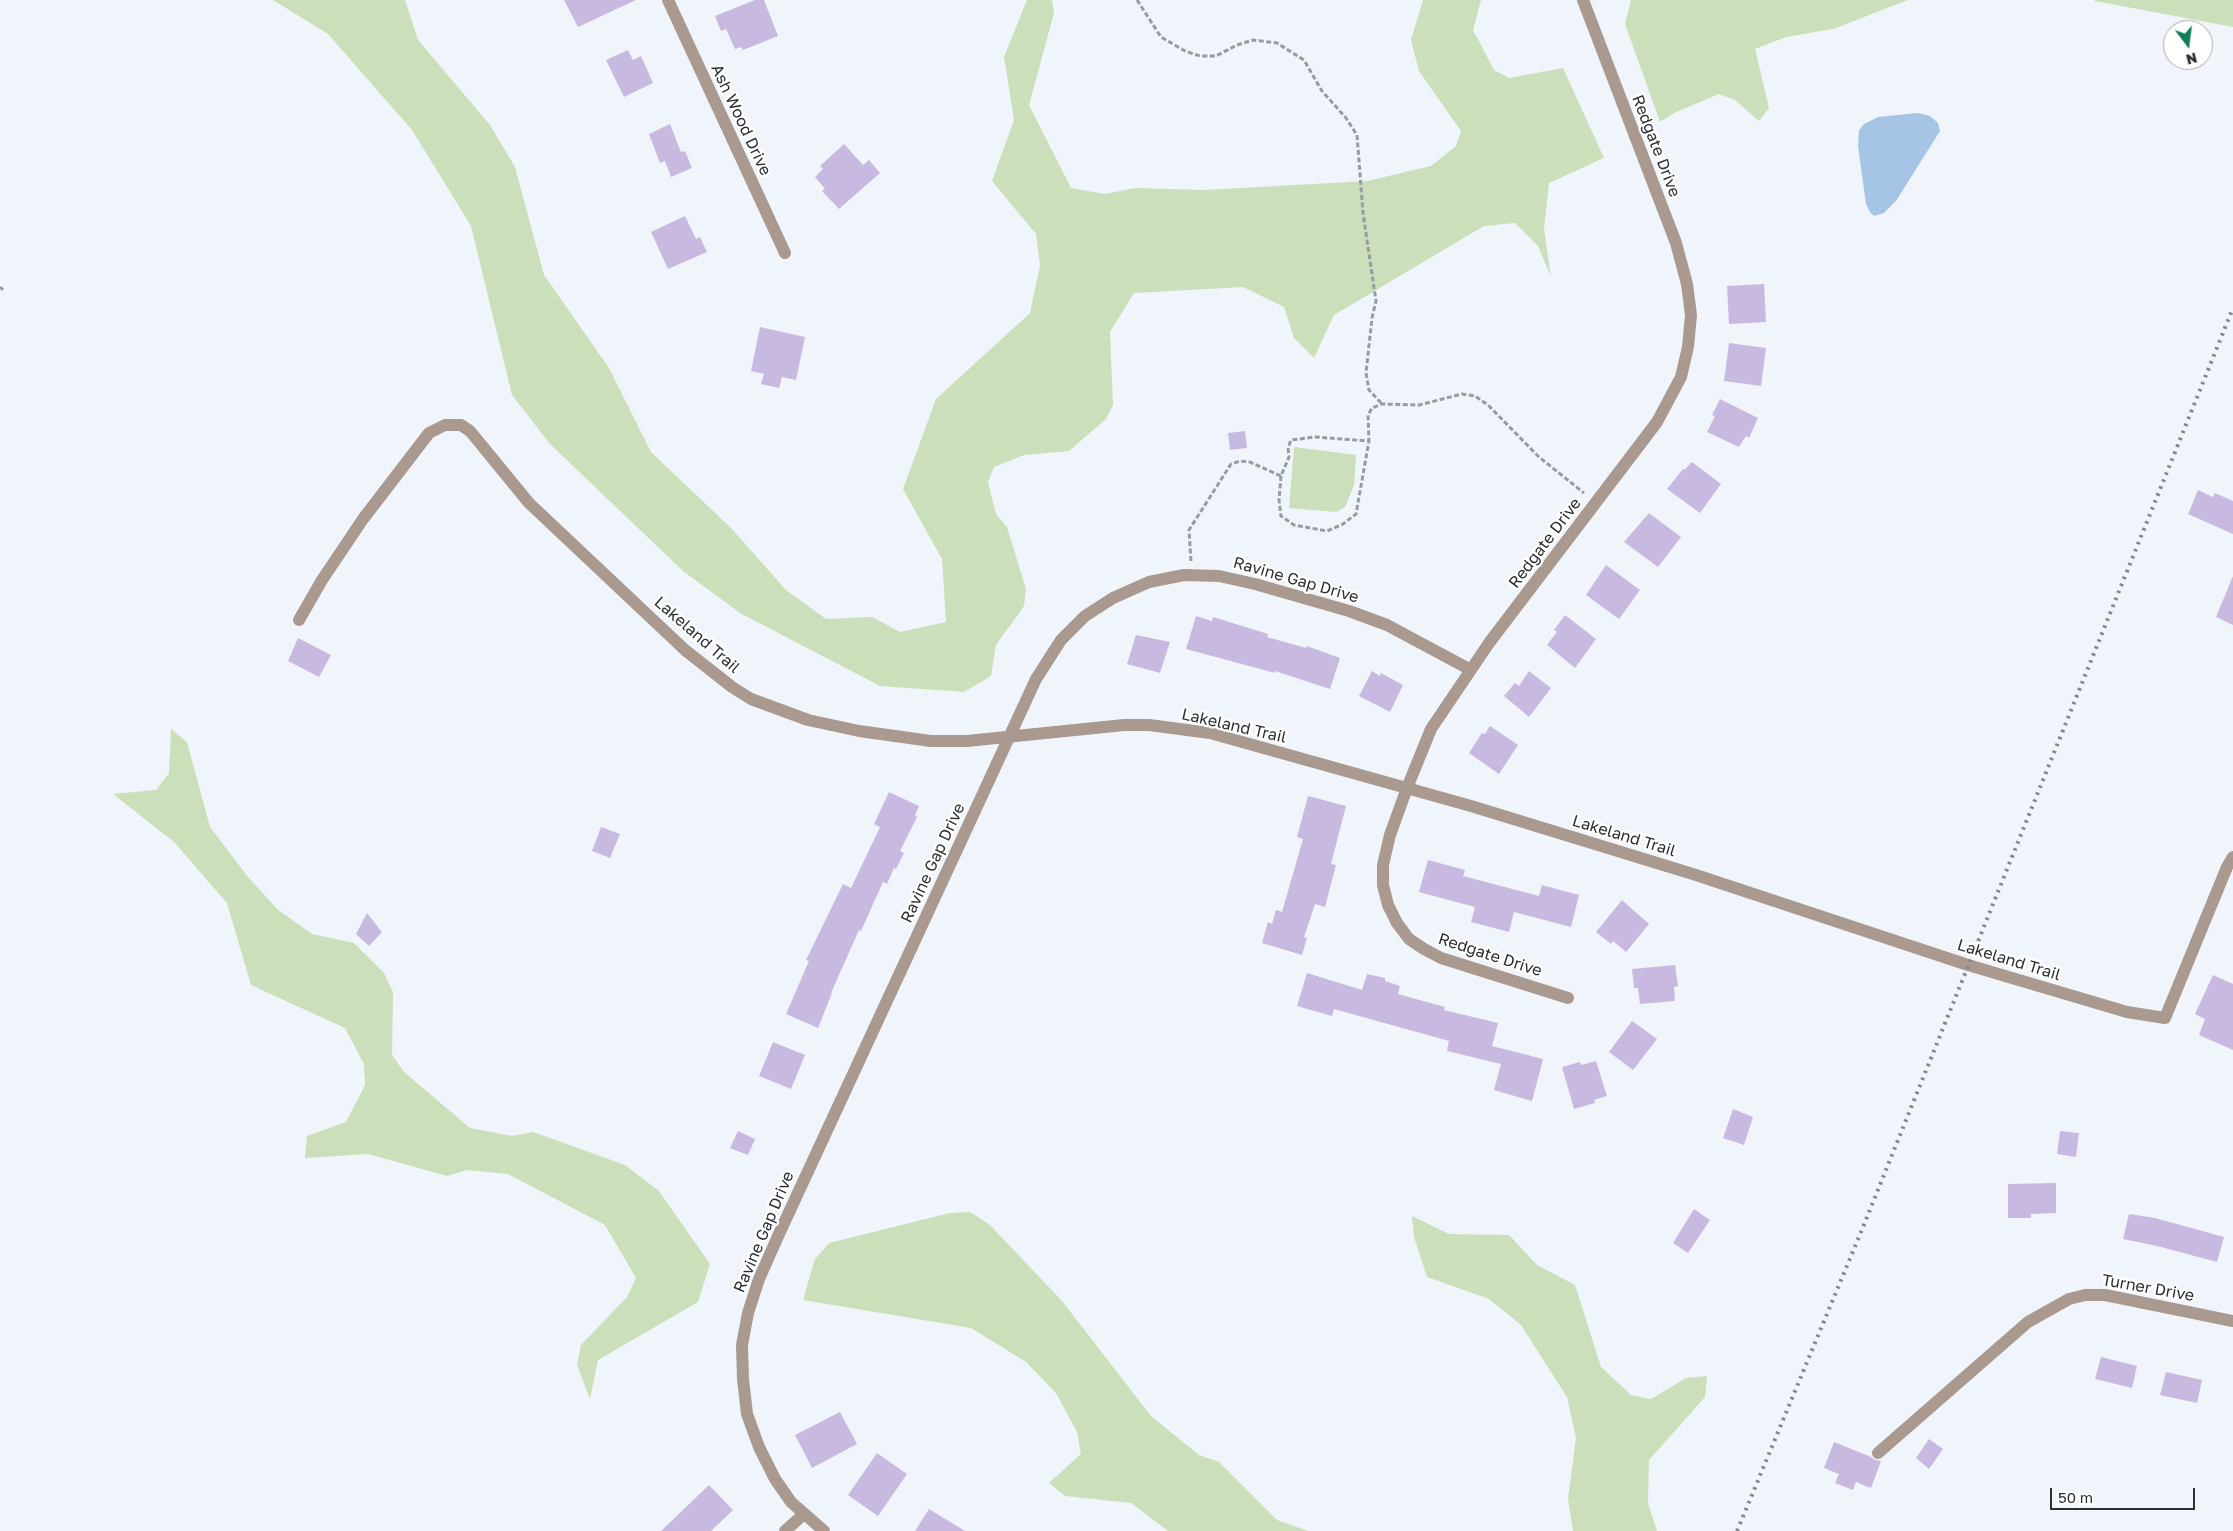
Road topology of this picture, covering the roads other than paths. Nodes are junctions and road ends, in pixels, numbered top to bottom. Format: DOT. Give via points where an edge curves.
graph roads {
  1 [pos="668,0"];
  2 [pos="1583,0"];
  3 [pos="785,253"];
  4 [pos="299,620"];
  5 [pos="1471,670"];
  6 [pos="1010,736"];
  7 [pos="1406,788"];
  8 [pos="2233,858"];
  9 [pos="1568,998"];
  10 [pos="2233,1321"];
  11 [pos="1878,1453"];
  12 [pos="804,1514"];
  13 [pos="785,1531"];
  14 [pos="824,1531"];
  1 -- 3 [label="street, Ash Wood Drive"];
  2 -- 5 [label="street, Redgate Drive" via="1676,242 1688,284 1691,315 1688,347 1680,378 1657,422"];
  4 -- 6 [label="street, Lakeland Trail" via="363,519 429,433 445,425 461,425 470,431 529,503 685,650 751,698 808,720 895,737 966,741"];
  5 -- 6 [label="street, Ravine Gap Drive" via="1387,625 1349,611 1255,584 1219,576 1192,575 1149,582 1113,598 1085,616 1061,640 1036,679"];
  5 -- 7 [label="street, Redgate Drive" via="1431,729"];
  6 -- 7 [label="street, Lakeland Trail" via="1124,725 1195,730"];
  6 -- 12 [label="street, Ravine Gap Drive" via="778,1234 748,1313 742,1345 747,1414 775,1479"];
  7 -- 8 [label="street, Lakeland Trail" via="1696,875 1968,965 2120,1010 2165,1018"];
  7 -- 9 [label="street, Redgate Drive" via="1390,835 1383,865 1383,885 1396,922 1409,939 1441,958"];
  10 -- 11 [label="street, Turner Drive" via="2105,1295 2085,1295 2058,1304 2028,1322"];
  12 -- 13 [label="street"];
  12 -- 14 [label="street, Ravine Gap Drive"];
}
